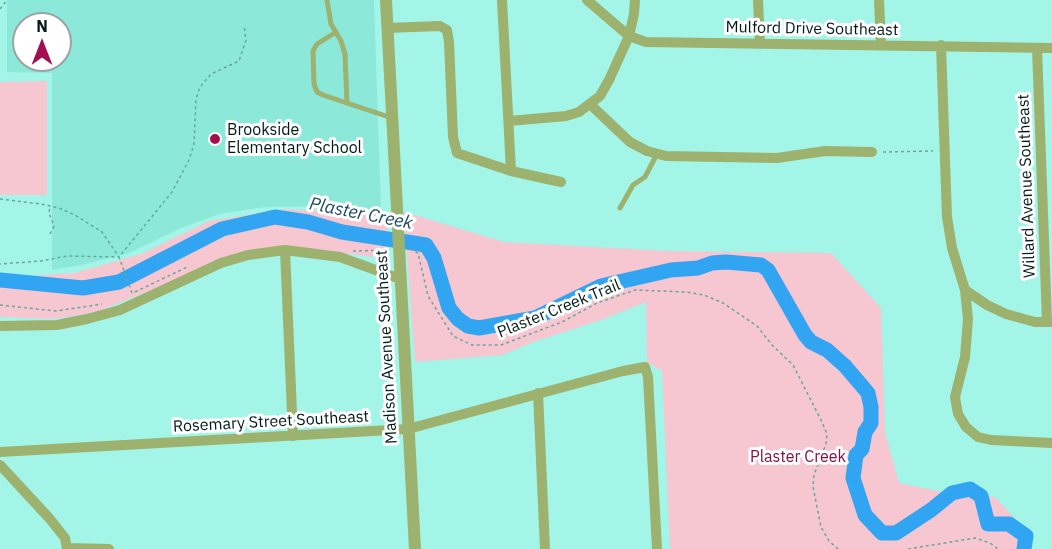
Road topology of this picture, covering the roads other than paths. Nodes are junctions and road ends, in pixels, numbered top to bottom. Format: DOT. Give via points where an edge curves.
graph roads {
  1 [pos="327,0"];
  2 [pos="386,0"];
  3 [pos="502,0"];
  4 [pos="587,0"];
  5 [pos="635,0"];
  6 [pos="758,0"];
  7 [pos="879,0"];
  8 [pos="387,28"];
  9 [pos="336,32"];
  10 [pos="629,36"];
  11 [pos="760,44"];
  12 [pos="881,44"];
  13 [pos="941,45"];
  14 [pos="1037,48"];
  15 [pos="1052,48"];
  16 [pos="347,103"];
  17 [pos="590,104"];
  18 [pos="392,118"];
  19 [pos="509,121"];
  20 [pos="872,152"];
  21 [pos="657,154"];
  22 [pos="511,171"];
  23 [pos="561,182"];
  24 [pos="620,208"];
  25 [pos="285,250"];
  26 [pos="400,279"];
  27 [pos="965,290"];
  28 [pos="1050,322"];
  29 [pos="0,326"];
  30 [pos="538,393"];
  31 [pos="408,429"];
  32 [pos="293,436"];
  33 [pos="1052,443"];
  34 [pos="0,452"];
  35 [pos="0,465"];
  36 [pos="67,549"];
  37 [pos="109,549"];
  38 [pos="415,549"];
  39 [pos="546,549"];
  40 [pos="657,549"];
  1 -- 9 [label="lane"];
  2 -- 8 [label="street, Madison Avenue Southeast"];
  3 -- 19 [label="street"];
  4 -- 10 [label="street, Mulford Drive Southeast"];
  5 -- 10 [label="street"];
  6 -- 11 [label="street"];
  7 -- 12 [label="street"];
  8 -- 18 [label="street, Madison Avenue Southeast"];
  8 -- 22 [label="street" via="440,26 447,30 454,150"];
  9 -- 16 [label="lane" via="345,54"];
  9 -- 16 [label="lane" via="313,51 314,84 322,95"];
  10 -- 11 [label="street, Mulford Drive Southeast" via="646,42"];
  10 -- 17 [label="street" via="600,96"];
  11 -- 12 [label="street, Mulford Drive Southeast"];
  12 -- 13 [label="street, Mulford Drive Southeast"];
  13 -- 14 [label="street, Mulford Drive Southeast"];
  13 -- 27 [label="street" via="947,217 951,248"];
  14 -- 15 [label="street, Mulford Drive Southeast"];
  14 -- 28 [label="street, Willard Avenue Southeast"];
  16 -- 18 [label="lane"];
  17 -- 19 [label="street" via="566,116"];
  17 -- 21 [label="street" via="630,142"];
  18 -- 26 [label="street, Madison Avenue Southeast"];
  19 -- 22 [label="street"];
  20 -- 21 [label="street" via="825,151 777,158"];
  21 -- 24 [label="lane" via="645,177 633,185"];
  22 -- 23 [label="street"];
  25 -- 26 [label="street" via="340,257"];
  25 -- 29 [label="street" via="221,263 120,310 87,319 57,325"];
  25 -- 32 [label="street"];
  26 -- 31 [label="street, Madison Avenue Southeast"];
  27 -- 28 [label="street" via="1006,314"];
  27 -- 33 [label="street" via="968,337 955,397 958,414 966,427 984,439"];
  30 -- 31 [label="street, Rosemary Street Southeast"];
  30 -- 39 [label="street"];
  30 -- 40 [label="street, Rosemary Street Southeast" via="645,367"];
  31 -- 32 [label="street, Rosemary Street Southeast"];
  31 -- 38 [label="street, Madison Avenue Southeast"];
  32 -- 34 [label="street, Rosemary Street Southeast"];
  35 -- 36 [label="street" via="51,519 65,538"];
  36 -- 37 [label="street"];
}
